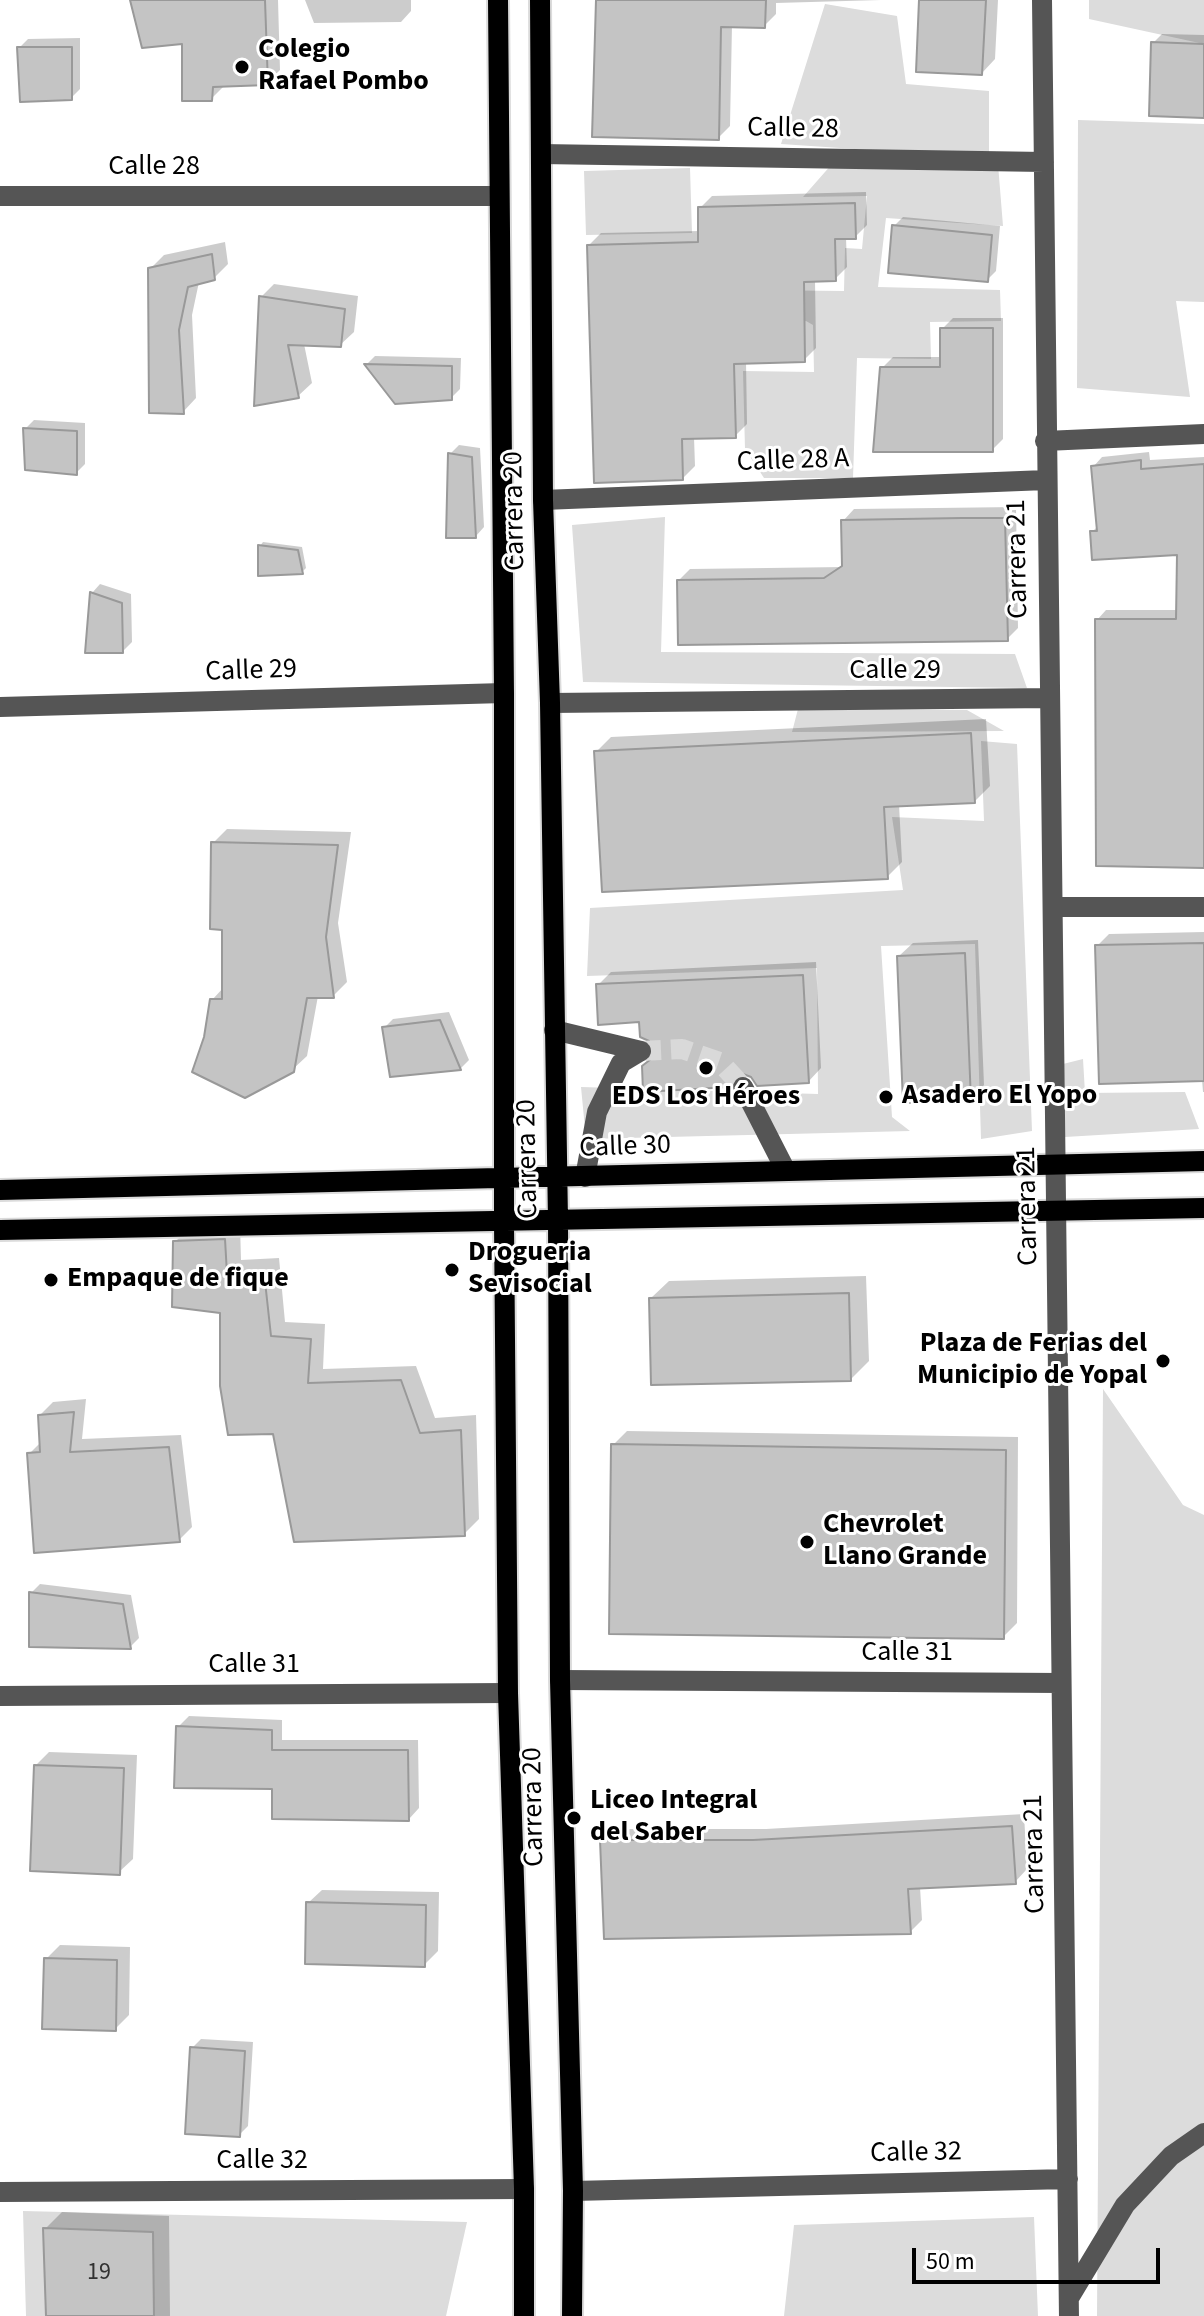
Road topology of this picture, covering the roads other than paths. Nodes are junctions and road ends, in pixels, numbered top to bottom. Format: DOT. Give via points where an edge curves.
graph roads {
  1 [pos="498,0"];
  2 [pos="540,0"];
  3 [pos="1042,0"];
  4 [pos="541,154"];
  5 [pos="1044,162"];
  6 [pos="0,196"];
  7 [pos="499,196"];
  8 [pos="1204,434"];
  9 [pos="1045,441"];
  10 [pos="1046,480"];
  11 [pos="543,500"];
  12 [pos="504,693"];
  13 [pos="1050,698"];
  14 [pos="550,703"];
  15 [pos="0,707"];
  16 [pos="1053,907"];
  17 [pos="1204,907"];
  18 [pos="554,1030"];
  19 [pos="743,1087"];
  20 [pos="1204,1161"];
  21 [pos="1056,1165"];
  22 [pos="786,1171"];
  23 [pos="556,1177"];
  24 [pos="585,1177"];
  25 [pos="504,1179"];
  26 [pos="0,1190"];
  27 [pos="1204,1208"];
  28 [pos="1057,1212"];
  29 [pos="558,1221"];
  30 [pos="504,1222"];
  31 [pos="0,1230"];
  32 [pos="560,1680"];
  33 [pos="1061,1683"];
  34 [pos="508,1693"];
  35 [pos="0,1696"];
  36 [pos="1204,2133"];
  37 [pos="1068,2179"];
  38 [pos="524,2189"];
  39 [pos="573,2191"];
  40 [pos="0,2192"];
  41 [pos="1069,2307"];
  42 [pos="524,2316"];
  43 [pos="572,2316"];
  1 -- 7 [label="main road, Carrera 20"];
  2 -- 4 [label="main road, Carrera 20"];
  3 -- 5 [label="street, Carrera 21"];
  4 -- 5 [label="street, Calle 28"];
  4 -- 11 [label="main road, Carrera 20"];
  5 -- 9 [label="street, Carrera 21"];
  6 -- 7 [label="street, Calle 28"];
  7 -- 12 [label="main road, Carrera 20"];
  8 -- 9 [label="street"];
  9 -- 10 [label="street, Carrera 21"];
  10 -- 11 [label="street, Calle 28 A"];
  10 -- 13 [label="street, Carrera 21"];
  11 -- 14 [label="main road, Carrera 20"];
  12 -- 15 [label="street, Calle 29"];
  12 -- 25 [label="main road, Carrera 20"];
  13 -- 14 [label="street, Calle 29"];
  13 -- 16 [label="street, Carrera 21"];
  14 -- 18 [label="main road, Carrera 20"];
  16 -- 17 [label="street"];
  16 -- 21 [label="street, Carrera 21"];
  18 -- 23 [label="main road, Carrera 20"];
  18 -- 24 [label="street" via="641,1051 621,1063 597,1112"];
  19 -- 22 [label="street"];
  20 -- 21 [label="main road, Calle 30"];
  21 -- 22 [label="main road, Calle 30"];
  21 -- 28 [label="street, Carrera 21"];
  22 -- 24 [label="main road, Calle 30"];
  23 -- 24 [label="main road, Calle 30"];
  23 -- 25 [label="main road, Calle 30"];
  23 -- 29 [label="main road, Carrera 20"];
  25 -- 26 [label="main road, Calle 30"];
  25 -- 30 [label="main road, Carrera 20"];
  27 -- 28 [label="main road"];
  28 -- 29 [label="main road"];
  28 -- 33 [label="street, Carrera 21"];
  29 -- 30 [label="main road"];
  29 -- 32 [label="main road, Carrera 20"];
  30 -- 31 [label="main road"];
  30 -- 34 [label="main road, Carrera 20"];
  32 -- 33 [label="street, Calle 31"];
  32 -- 39 [label="main road, Carrera 20"];
  33 -- 37 [label="street, Carrera 21"];
  34 -- 35 [label="street, Calle 31"];
  34 -- 38 [label="main road, Carrera 20"];
  36 -- 41 [label="street" via="1171,2156 1125,2205"];
  37 -- 39 [label="street, Calle 32"];
  37 -- 41 [label="street, Carrera 21"];
  38 -- 40 [label="street, Calle 32"];
  38 -- 42 [label="main road, Carrera 20"];
  39 -- 43 [label="main road, Carrera 20"];
}
